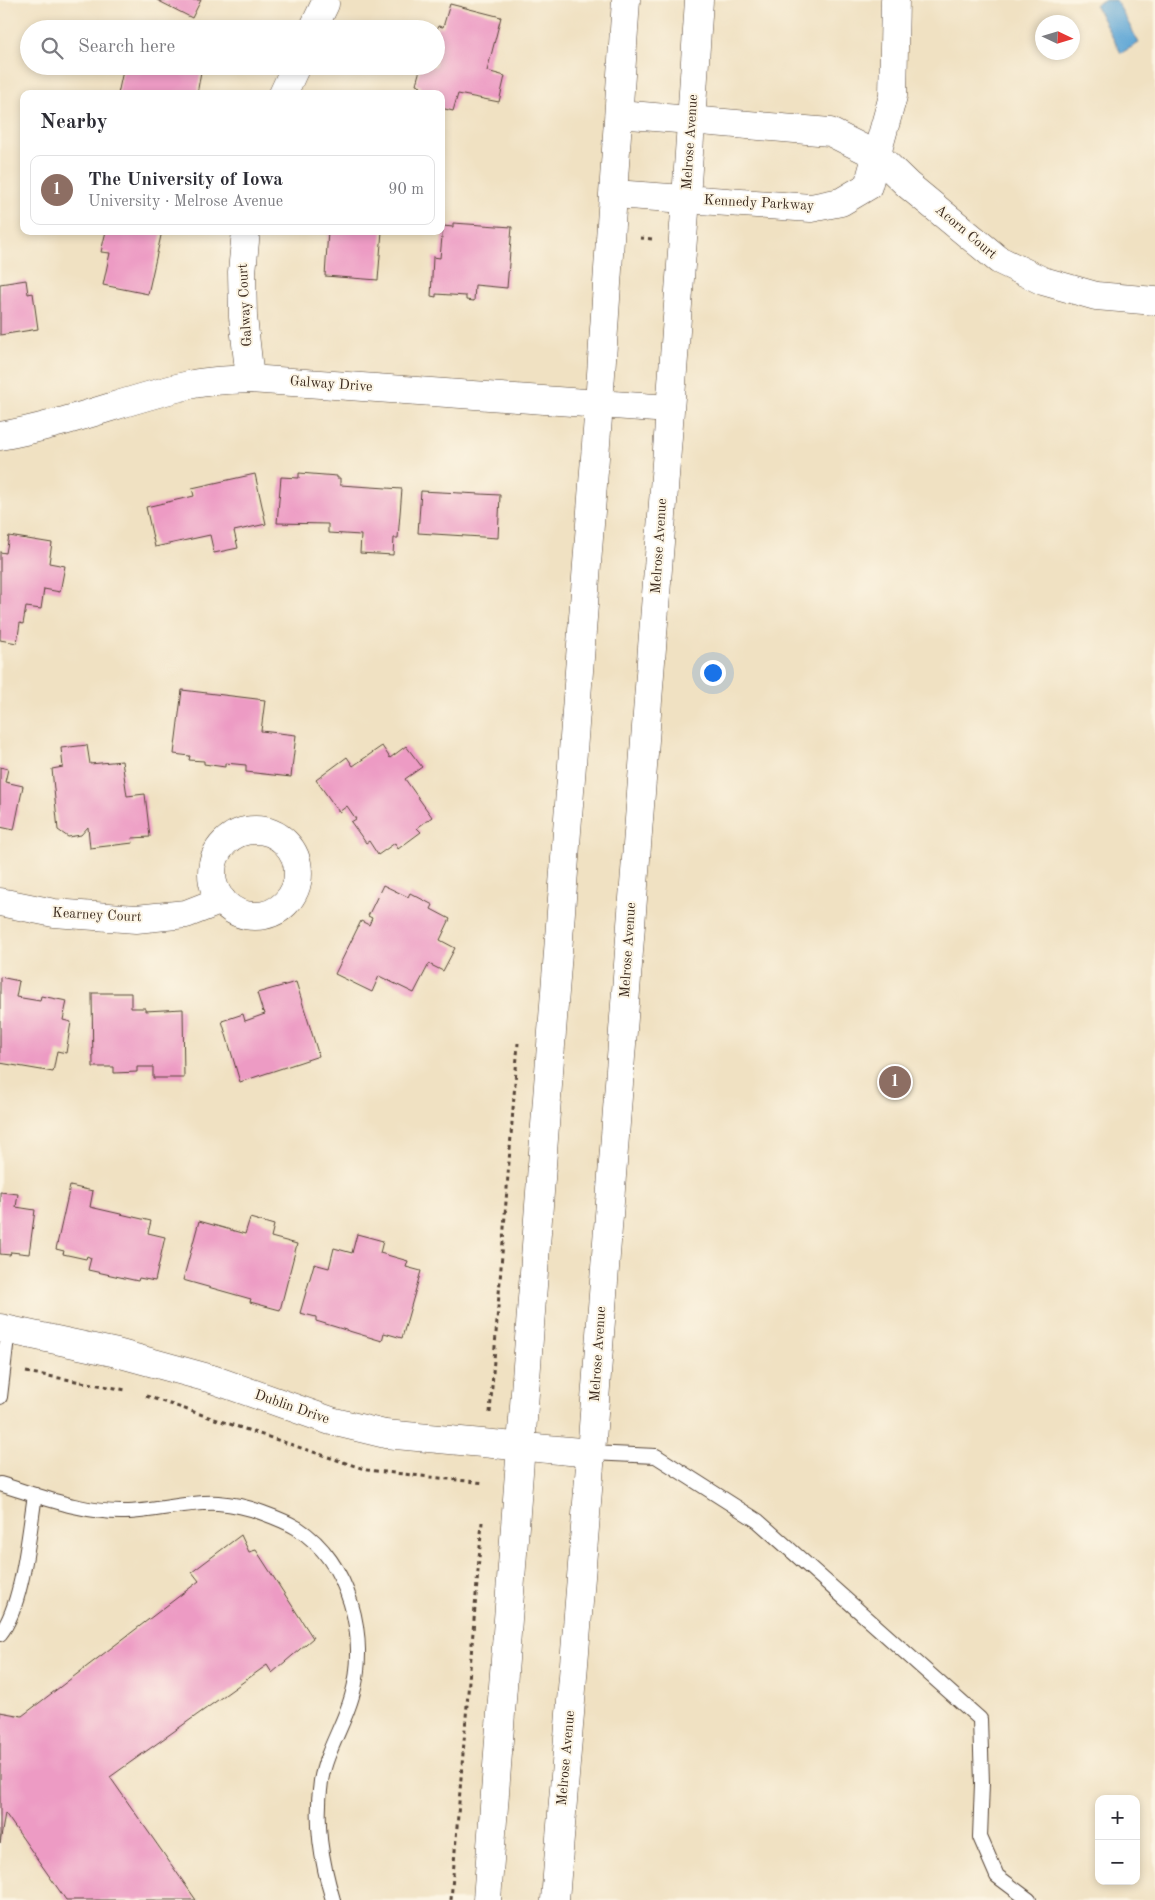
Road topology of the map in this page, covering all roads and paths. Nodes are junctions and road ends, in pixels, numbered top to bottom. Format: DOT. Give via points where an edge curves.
graph roads {
  1 [pos="626,0"];
  2 [pos="699,0"];
  3 [pos="895,0"];
  4 [pos="325,4"];
  5 [pos="317,20"];
  6 [pos="292,75"];
  7 [pos="285,90"];
  8 [pos="619,114"];
  9 [pos="691,121"];
  10 [pos="878,156"];
  11 [pos="614,194"];
  12 [pos="686,199"];
  13 [pos="246,235"];
  14 [pos="636,238"];
  15 [pos="662,239"];
  16 [pos="1155,301"];
  17 [pos="250,378"];
  18 [pos="599,404"];
  19 [pos="669,409"];
  20 [pos="0,436"];
  21 [pos="222,900"];
  22 [pos="0,902"];
  23 [pos="518,1039"];
  24 [pos="4,1329"];
  25 [pos="4,1368"];
  26 [pos="133,1391"];
  27 [pos="142,1394"];
  28 [pos="0,1397"];
  29 [pos="488,1444"];
  30 [pos="522,1447"];
  31 [pos="591,1453"];
  32 [pos="485,1483"];
  33 [pos="0,1484"];
  34 [pos="484,1493"];
  35 [pos="35,1495"];
  36 [pos="482,1513"];
  37 [pos="0,1634"];
  38 [pos="333,1900"];
  39 [pos="450,1900"];
  40 [pos="487,1900"];
  41 [pos="555,1900"];
  42 [pos="1029,1900"];
  1 -- 8 [label="main road"];
  2 -- 9 [label="main road, Melrose Avenue"];
  3 -- 10 [label="main road, Kennedy Parkway" via="893,96"];
  4 -- 5 [label="main road"];
  6 -- 7 [label="main road"];
  8 -- 9 [label="main road"];
  8 -- 11 [label="main road"];
  9 -- 10 [label="main road" via="830,132"];
  9 -- 12 [label="main road, Melrose Avenue"];
  10 -- 12 [label="main road, Kennedy Parkway" via="868,186 841,202 819,207"];
  10 -- 16 [label="main road, Acorn Court" via="999,260 1043,281 1096,296"];
  11 -- 12 [label="main road, Kennedy Parkway"];
  11 -- 18 [label="main road"];
  12 -- 19 [label="main road, Melrose Avenue"];
  13 -- 17 [label="main road, Galway Court" via="242,272"];
  14 -- 15 [label="path"];
  17 -- 18 [label="main road, Galway Drive"];
  17 -- 20 [label="main road, Galway Drive" via="192,384 36,429"];
  18 -- 19 [label="main road, Galway Drive"];
  18 -- 30 [label="main road"];
  19 -- 31 [label="main road, Melrose Avenue"];
  21 -- 22 [label="main road, Kearney Court" via="186,914 136,919 54,914"];
  23 -- 29 [label="path"];
  24 -- 25 [label="lane"];
  24 -- 29 [label="main road, Dublin Drive" via="117,1352 212,1379 331,1421 376,1432"];
  25 -- 26 [label="path"];
  25 -- 28 [label="lane"];
  27 -- 32 [label="path" via="367,1470"];
  29 -- 30 [label="main road, Dublin Drive"];
  29 -- 32 [label="path"];
  30 -- 31 [label="main road, Dublin Drive"];
  30 -- 40 [label="main road"];
  31 -- 41 [label="main road, Melrose Avenue"];
  31 -- 42 [label="lane" via="656,1456 758,1521 980,1719 980,1837 997,1876"];
  32 -- 34 [label="path"];
  33 -- 35 [label="lane"];
  35 -- 37 [label="lane" via="19,1592 8,1624"];
  35 -- 38 [label="lane" via="81,1507 124,1512 218,1503 262,1513 297,1528 323,1551 346,1588 356,1622 359,1656 352,1696 321,1780 318,1826 323,1866"];
  36 -- 39 [label="path"];
}
